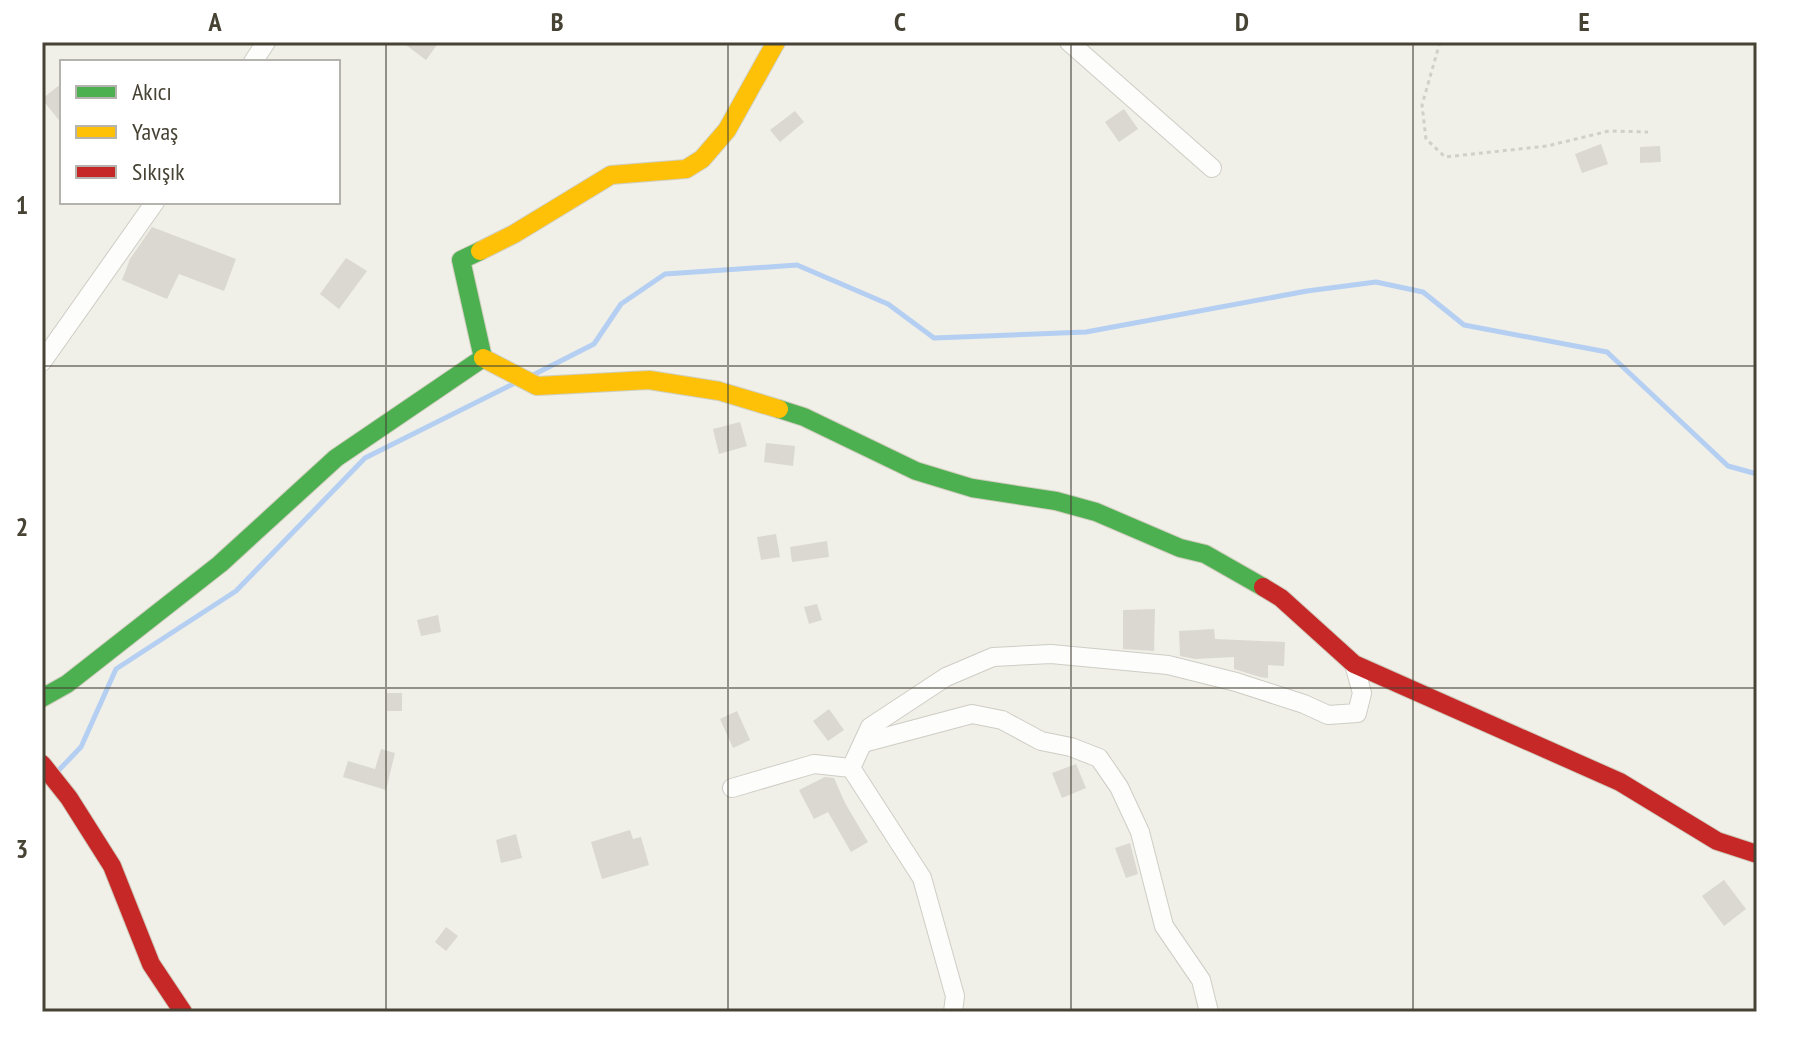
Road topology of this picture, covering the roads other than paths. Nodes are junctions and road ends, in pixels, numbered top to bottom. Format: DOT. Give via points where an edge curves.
graph roads {
  1 [pos="266,42"];
  2 [pos="776,42"];
  3 [pos="1069,42"];
  4 [pos="254,60"];
  5 [pos="1212,168"];
  6 [pos="154,204"];
  7 [pos="483,358"];
  8 [pos="42,362"];
  9 [pos="1354,664"];
  10 [pos="42,698"];
  11 [pos="863,743"];
  12 [pos="42,764"];
  13 [pos="851,768"];
  14 [pos="732,788"];
  15 [pos="1757,854"];
  16 [pos="183,1012"];
  17 [pos="953,1012"];
  18 [pos="1209,1012"];
  1 -- 4 [label="street"];
  2 -- 7 [label="street" via="727,130 702,159 686,169 611,175 461,260"];
  3 -- 5 [label="street"];
  6 -- 8 [label="street"];
  7 -- 9 [label="street" via="534,385 649,380 719,391 804,417 916,471 972,488 1096,512 1205,554 1281,598"];
  7 -- 10 [label="street" via="336,458 220,564"];
  9 -- 11 [label="street" via="1362,693 1357,713 1328,715 1236,682 1168,665 1051,654 993,657 946,677 870,727"];
  9 -- 15 [label="street" via="1620,782 1717,841"];
  11 -- 13 [label="street"];
  11 -- 18 [label="street" via="972,714 1002,720 1041,741 1099,758 1140,832 1164,926 1201,980"];
  12 -- 16 [label="street" via="112,866 151,964"];
  13 -- 14 [label="street" via="814,764"];
  13 -- 17 [label="street" via="922,878 955,996"];
}
